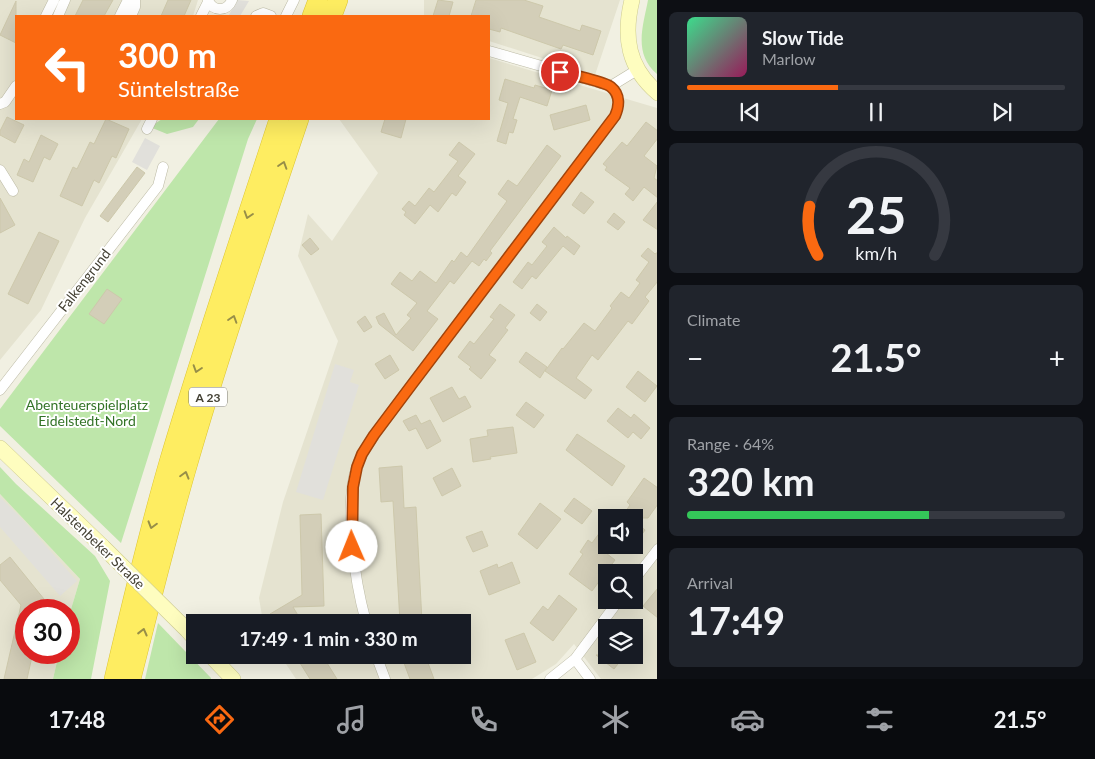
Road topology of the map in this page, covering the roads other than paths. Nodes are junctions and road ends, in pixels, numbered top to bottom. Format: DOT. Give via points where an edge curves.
graph roads {
  1 [pos="54,0"];
  2 [pos="65,0"];
  3 [pos="130,0"];
  4 [pos="135,0"];
  5 [pos="232,0"];
  6 [pos="294,0"];
  7 [pos="318,0"];
  8 [pos="338,0"];
  9 [pos="632,0"];
  10 [pos="208,1"];
  11 [pos="46,15"];
  12 [pos="58,15"];
  13 [pos="120,15"];
  14 [pos="131,15"];
  15 [pos="201,15"];
  16 [pos="286,15"];
  17 [pos="312,15"];
  18 [pos="332,15"];
  19 [pos="490,51"];
  20 [pos="637,70"];
  21 [pos="611,86"];
  22 [pos="15,87"];
  23 [pos="657,92"];
  24 [pos="0,104"];
  25 [pos="152,120"];
  26 [pos="279,120"];
  27 [pos="299,120"];
  28 [pos="147,129"];
  29 [pos="164,167"];
  30 [pos="0,170"];
  31 [pos="13,191"];
  32 [pos="0,390"];
  33 [pos="0,448"];
  34 [pos="657,550"];
  35 [pos="643,568"];
  36 [pos="612,609"];
  37 [pos="364,614"];
  38 [pos="186,630"];
  39 [pos="575,659"];
  40 [pos="219,664"];
  41 [pos="379,664"];
  42 [pos="114,679"];
  43 [pos="131,679"];
  44 [pos="233,679"];
  45 [pos="385,679"];
  46 [pos="550,679"];
  47 [pos="590,679"];
  1 -- 11 [label="street"];
  2 -- 12 [label="street"];
  3 -- 13 [label="street"];
  4 -- 14 [label="street"];
  5 -- 10 [label="street" via="220,10 213,8"];
  6 -- 16 [label="street"];
  7 -- 17 [label="highway"];
  8 -- 18 [label="highway"];
  9 -- 20 [label="street" via="627,37 630,56"];
  10 -- 15 [label="street"];
  19 -- 21 [label="street"];
  20 -- 21 [label="street"];
  20 -- 23 [label="street"];
  21 -- 37 [label="street" via="619,106 615,116 362,454 354,480 351,508 352,547"];
  22 -- 24 [label="street"];
  25 -- 28 [label="street"];
  26 -- 42 [label="highway, A 23, one-way" via="171,455"];
  43 -- 27 [label="highway, A 23, one-way" via="213,380"];
  29 -- 32 [label="street, Falkengrund" via="158,186"];
  30 -- 31 [label="street"];
  33 -- 38 [label="street, Halstenbeker Straße, bridge"];
  34 -- 35 [label="street"];
  36 -- 39 [label="street"];
  39 -- 46 [label="street"];
  39 -- 47 [label="street"];
  40 -- 44 [label="street"];
  41 -- 45 [label="street"];
}
